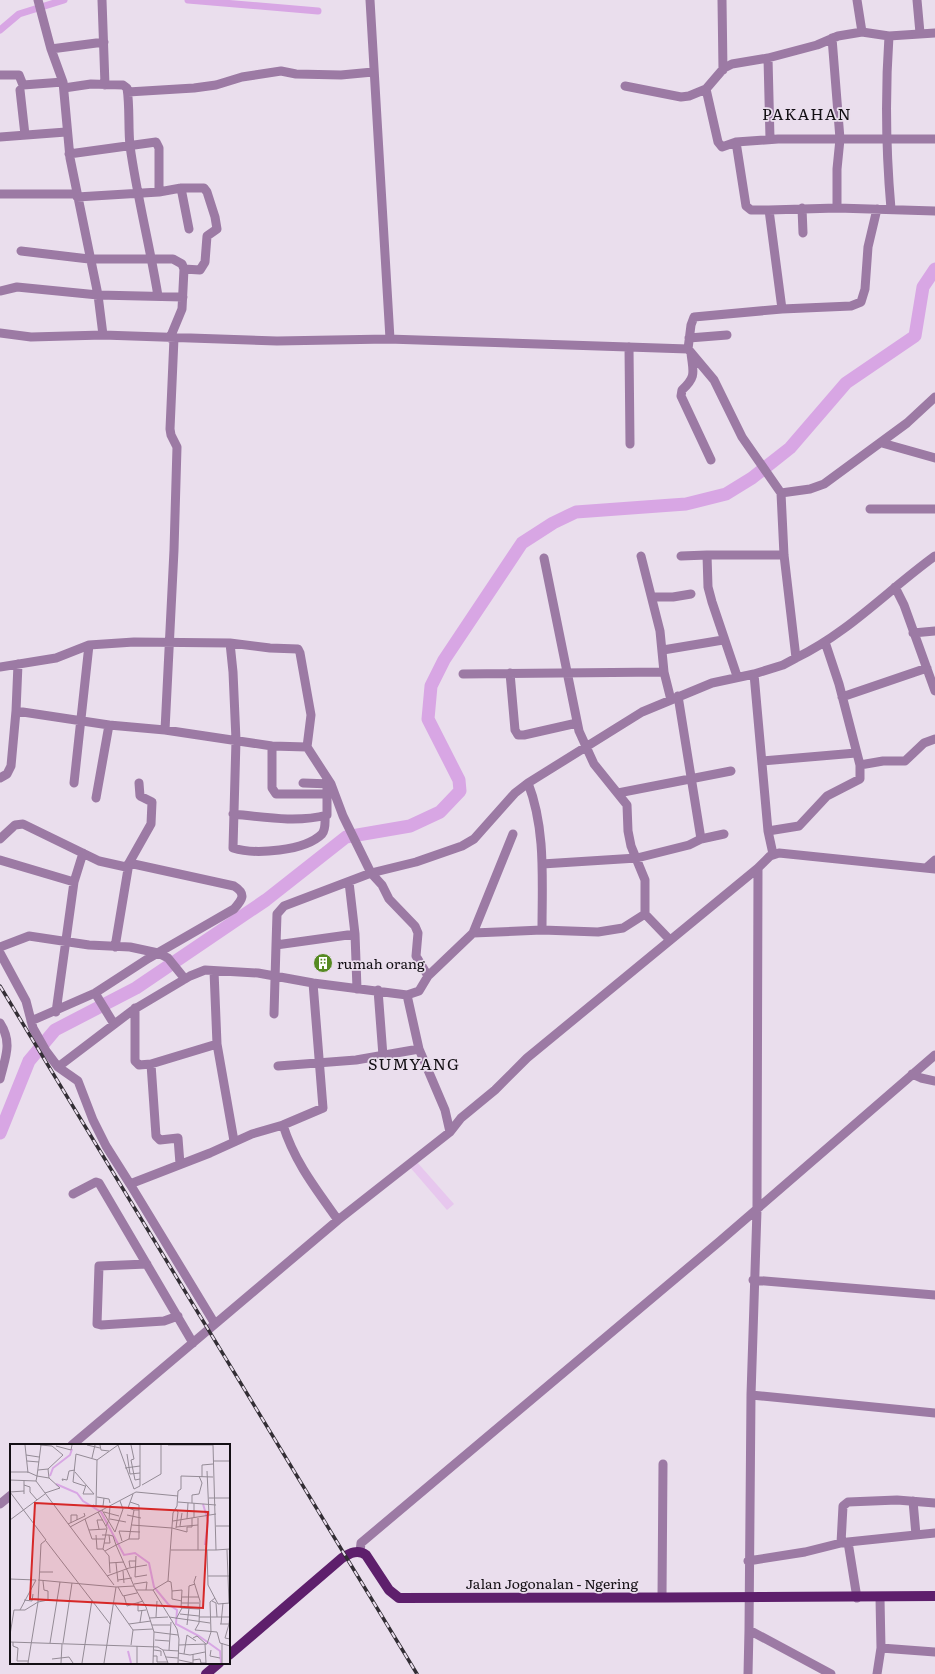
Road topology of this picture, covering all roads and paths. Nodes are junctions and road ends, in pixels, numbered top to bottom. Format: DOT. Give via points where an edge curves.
graph roads {
  1 [pos="38,0"];
  2 [pos="102,0"];
  3 [pos="370,0"];
  4 [pos="722,0"];
  5 [pos="857,0"];
  6 [pos="917,0"];
  7 [pos="862,32"];
  8 [pos="920,33"];
  9 [pos="935,33"];
  10 [pos="889,36"];
  11 [pos="832,38"];
  12 [pos="104,42"];
  13 [pos="51,48"];
  14 [pos="768,58"];
  15 [pos="723,70"];
  16 [pos="373,72"];
  17 [pos="0,75"];
  18 [pos="64,85"];
  19 [pos="105,85"];
  20 [pos="625,86"];
  21 [pos="706,89"];
  22 [pos="20,90"];
  23 [pos="128,92"];
  24 [pos="66,132"];
  25 [pos="24,135"];
  26 [pos="0,136"];
  27 [pos="887,138"];
  28 [pos="770,139"];
  29 [pos="840,139"];
  30 [pos="935,139"];
  31 [pos="736,142"];
  32 [pos="130,145"];
  33 [pos="69,154"];
  34 [pos="181,188"];
  35 [pos="159,192"];
  36 [pos="0,194"];
  37 [pos="138,195"];
  38 [pos="77,196"];
  39 [pos="802,208"];
  40 [pos="837,208"];
  41 [pos="877,209"];
  42 [pos="769,210"];
  43 [pos="891,210"];
  44 [pos="935,211"];
  45 [pos="188,229"];
  46 [pos="803,233"];
  47 [pos="21,251"];
  48 [pos="89,259"];
  49 [pos="152,259"];
  50 [pos="184,269"];
  51 [pos="0,291"];
  52 [pos="98,295"];
  53 [pos="158,296"];
  54 [pos="183,297"];
  55 [pos="782,309"];
  56 [pos="0,333"];
  57 [pos="103,335"];
  58 [pos="727,335"];
  59 [pos="172,338"];
  60 [pos="689,338"];
  61 [pos="390,339"];
  62 [pos="629,347"];
  63 [pos="689,351"];
  64 [pos="935,397"];
  65 [pos="882,442"];
  66 [pos="630,444"];
  67 [pos="935,458"];
  68 [pos="711,460"];
  69 [pos="781,493"];
  70 [pos="870,509"];
  71 [pos="935,509"];
  72 [pos="784,554"];
  73 [pos="707,555"];
  74 [pos="641,556"];
  75 [pos="681,556"];
  76 [pos="935,556"];
  77 [pos="544,558"];
  78 [pos="895,586"];
  79 [pos="691,594"];
  80 [pos="652,596"];
  81 [pos="935,631"];
  82 [pos="913,633"];
  83 [pos="723,640"];
  84 [pos="169,641"];
  85 [pos="825,642"];
  86 [pos="230,643"];
  87 [pos="89,645"];
  88 [pos="663,650"];
  89 [pos="796,658"];
  90 [pos="18,664"];
  91 [pos="0,666"];
  92 [pos="926,668"];
  93 [pos="664,672"];
  94 [pos="510,673"];
  95 [pos="567,673"];
  96 [pos="463,674"];
  97 [pos="754,674"];
  98 [pos="737,676"];
  99 [pos="935,692"];
  100 [pos="842,697"];
  101 [pos="674,698"];
  102 [pos="16,711"];
  103 [pos="80,721"];
  104 [pos="577,723"];
  105 [pos="109,725"];
  106 [pos="165,730"];
  107 [pos="935,739"];
  108 [pos="236,740"];
  109 [pos="272,746"];
  110 [pos="585,746"];
  111 [pos="307,747"];
  112 [pos="856,753"];
  113 [pos="762,760"];
  114 [pos="860,765"];
  115 [pos="731,771"];
  116 [pos="0,778"];
  117 [pos="692,778"];
  118 [pos="74,783"];
  119 [pos="139,783"];
  120 [pos="528,783"];
  121 [pos="303,784"];
  122 [pos="331,784"];
  123 [pos="618,793"];
  124 [pos="326,794"];
  125 [pos="96,798"];
  126 [pos="233,814"];
  127 [pos="325,816"];
  128 [pos="768,831"];
  129 [pos="513,834"];
  130 [pos="724,834"];
  131 [pos="0,839"];
  132 [pos="701,839"];
  133 [pos="83,853"];
  134 [pos="773,854"];
  135 [pos="636,858"];
  136 [pos="0,860"];
  137 [pos="935,860"];
  138 [pos="129,863"];
  139 [pos="542,864"];
  140 [pos="758,868"];
  141 [pos="930,869"];
  142 [pos="368,870"];
  143 [pos="74,882"];
  144 [pos="349,882"];
  145 [pos="645,914"];
  146 [pos="542,930"];
  147 [pos="473,933"];
  148 [pos="355,934"];
  149 [pos="670,940"];
  150 [pos="65,942"];
  151 [pos="276,945"];
  152 [pos="115,946"];
  153 [pos="0,947"];
  154 [pos="0,953"];
  155 [pos="158,953"];
  156 [pos="214,971"];
  157 [pos="428,976"];
  158 [pos="274,977"];
  159 [pos="185,979"];
  160 [pos="313,983"];
  161 [pos="357,989"];
  162 [pos="378,990"];
  163 [pos="96,994"];
  164 [pos="408,995"];
  165 [pos="135,1008"];
  166 [pos="56,1012"];
  167 [pos="274,1014"];
  168 [pos="0,1023"];
  169 [pos="113,1023"];
  170 [pos="32,1025"];
  171 [pos="217,1044"];
  172 [pos="419,1050"];
  173 [pos="935,1055"];
  174 [pos="383,1056"];
  175 [pos="151,1064"];
  176 [pos="319,1064"];
  177 [pos="278,1066"];
  178 [pos="58,1067"];
  179 [pos="912,1074"];
  180 [pos="0,1079"];
  181 [pos="935,1081"];
  182 [pos="284,1125"];
  183 [pos="450,1132"];
  184 [pos="234,1141"];
  185 [pos="180,1164"];
  186 [pos="130,1184"];
  187 [pos="73,1194"];
  188 [pos="757,1210"];
  189 [pos="338,1220"];
  190 [pos="147,1264"];
  191 [pos="753,1280"];
  192 [pos="935,1295"];
  193 [pos="178,1316"];
  194 [pos="215,1324"];
  195 [pos="192,1343"];
  196 [pos="751,1396"];
  197 [pos="935,1413"];
  198 [pos="73,1444"];
  199 [pos="663,1464"];
  200 [pos="10,1496"];
  201 [pos="913,1502"];
  202 [pos="935,1503"];
  203 [pos="0,1504"];
  204 [pos="935,1533"];
  205 [pos="916,1535"];
  206 [pos="844,1542"];
  207 [pos="360,1552"];
  208 [pos="748,1561"];
  209 [pos="935,1596"];
  210 [pos="662,1597"];
  211 [pos="748,1598"];
  212 [pos="857,1598"];
  213 [pos="880,1598"];
  214 [pos="749,1630"];
  215 [pos="881,1648"];
  216 [pos="935,1652"];
  217 [pos="230,1654"];
  218 [pos="218,1664"];
  219 [pos="206,1674"];
  220 [pos="748,1674"];
  221 [pos="831,1674"];
  222 [pos="877,1674"];
  1 -- 13 [label="street"];
  2 -- 12 [label="street"];
  3 -- 16 [label="street"];
  4 -- 15 [label="street"];
  5 -- 7 [label="street"];
  6 -- 8 [label="street"];
  7 -- 10 [label="street"];
  7 -- 11 [label="street"];
  8 -- 9 [label="street"];
  8 -- 10 [label="street"];
  10 -- 27 [label="street" via="886,85"];
  11 -- 14 [label="street" via="817,45"];
  11 -- 29 [label="street"];
  12 -- 13 [label="street"];
  12 -- 19 [label="street"];
  13 -- 18 [label="street"];
  14 -- 15 [label="street" via="732,64"];
  14 -- 28 [label="street"];
  15 -- 21 [label="street"];
  16 -- 23 [label="street" via="341,75 281,71 250,75 216,85"];
  16 -- 61 [label="street"];
  17 -- 18 [label="street" via="20,75 23,84"];
  18 -- 19 [label="street"];
  18 -- 24 [label="street"];
  19 -- 23 [label="street" via="123,85"];
  20 -- 21 [label="street" via="680,97"];
  21 -- 31 [label="street" via="719,144 724,147"];
  22 -- 25 [label="street"];
  23 -- 32 [label="street"];
  24 -- 25 [label="street"];
  24 -- 33 [label="street"];
  25 -- 26 [label="street"];
  27 -- 29 [label="street"];
  27 -- 30 [label="street"];
  27 -- 43 [label="street"];
  28 -- 29 [label="street"];
  28 -- 31 [label="street"];
  29 -- 40 [label="street"];
  31 -- 42 [label="street" via="746,206 751,210"];
  32 -- 33 [label="street"];
  32 -- 35 [label="street" via="150,141 158,144"];
  32 -- 37 [label="street"];
  33 -- 38 [label="street"];
  34 -- 35 [label="street"];
  34 -- 45 [label="street"];
  34 -- 50 [label="street" via="204,188 208,192 217,226 217,229 207,236 204,264 200,270"];
  35 -- 37 [label="street"];
  36 -- 38 [label="street"];
  37 -- 38 [label="street"];
  37 -- 49 [label="street"];
  38 -- 48 [label="street"];
  39 -- 40 [label="street"];
  39 -- 42 [label="street"];
  39 -- 46 [label="street"];
  40 -- 41 [label="street"];
  41 -- 43 [label="street"];
  41 -- 55 [label="street" via="868,247 865,289 861,302 851,306"];
  42 -- 55 [label="street"];
  43 -- 44 [label="street"];
  47 -- 48 [label="street"];
  48 -- 49 [label="street"];
  48 -- 52 [label="street"];
  49 -- 50 [label="street" via="178,260"];
  49 -- 53 [label="street"];
  50 -- 54 [label="street"];
  51 -- 52 [label="street" via="17,287"];
  52 -- 53 [label="street"];
  52 -- 57 [label="street"];
  53 -- 54 [label="street"];
  54 -- 59 [label="street" via="182,309"];
  55 -- 60 [label="street" via="695,316 692,318"];
  56 -- 57 [label="street" via="31,337"];
  57 -- 59 [label="street"];
  58 -- 60 [label="street"];
  59 -- 61 [label="street" via="277,341"];
  59 -- 84 [label="street" via="170,429 177,447"];
  60 -- 63 [label="street"];
  61 -- 62 [label="street"];
  62 -- 63 [label="street"];
  62 -- 66 [label="street"];
  63 -- 68 [label="street" via="694,375 682,390 681,396"];
  63 -- 69 [label="street" via="714,380 753,455"];
  64 -- 65 [label="street"];
  65 -- 67 [label="street"];
  65 -- 69 [label="street" via="824,484 810,489"];
  69 -- 72 [label="street"];
  70 -- 71 [label="street"];
  72 -- 73 [label="street"];
  72 -- 89 [label="street"];
  73 -- 75 [label="street"];
  73 -- 83 [label="street" via="708,587"];
  74 -- 80 [label="street"];
  76 -- 78 [label="street"];
  77 -- 95 [label="street"];
  78 -- 82 [label="street"];
  78 -- 85 [label="street"];
  79 -- 80 [label="street" via="673,597"];
  80 -- 88 [label="street"];
  81 -- 82 [label="street"];
  82 -- 92 [label="street"];
  83 -- 88 [label="street"];
  83 -- 98 [label="street"];
  84 -- 86 [label="street"];
  84 -- 87 [label="street"];
  84 -- 106 [label="street"];
  85 -- 89 [label="street"];
  85 -- 100 [label="street"];
  86 -- 108 [label="street"];
  86 -- 111 [label="street" via="299,651 310,715"];
  87 -- 90 [label="street" via="56,658"];
  87 -- 103 [label="street"];
  88 -- 93 [label="street"];
  89 -- 97 [label="street" via="784,665"];
  90 -- 91 [label="street"];
  90 -- 102 [label="street"];
  92 -- 99 [label="street"];
  92 -- 100 [label="street"];
  93 -- 95 [label="street"];
  93 -- 101 [label="street"];
  94 -- 95 [label="street"];
  94 -- 96 [label="street"];
  94 -- 104 [label="street" via="515,730 518,735"];
  95 -- 104 [label="street"];
  97 -- 98 [label="street"];
  97 -- 113 [label="street"];
  98 -- 101 [label="street"];
  100 -- 112 [label="street"];
  101 -- 110 [label="street" via="642,712"];
  101 -- 117 [label="street"];
  102 -- 103 [label="street"];
  102 -- 116 [label="street" via="12,766 7,774"];
  103 -- 105 [label="street"];
  103 -- 118 [label="street"];
  104 -- 110 [label="street"];
  105 -- 106 [label="street"];
  105 -- 125 [label="street"];
  106 -- 108 [label="street"];
  107 -- 114 [label="street" via="924,743 905,761"];
  108 -- 109 [label="street"];
  108 -- 126 [label="street"];
  109 -- 111 [label="street"];
  109 -- 124 [label="street" via="272,788 276,794"];
  110 -- 120 [label="street"];
  110 -- 123 [label="street" via="594,764"];
  111 -- 122 [label="street"];
  112 -- 113 [label="street"];
  112 -- 114 [label="street"];
  113 -- 128 [label="street"];
  114 -- 128 [label="street" via="859,781 827,796 799,826"];
  115 -- 117 [label="street"];
  117 -- 123 [label="street"];
  117 -- 132 [label="street"];
  119 -- 138 [label="street" via="140,796 152,802 151,824"];
  120 -- 139 [label="street" via="538,816"];
  120 -- 142 [label="street" via="514,793 474,839 462,846 416,862"];
  121 -- 122 [label="street"];
  122 -- 124 [label="street"];
  122 -- 142 [label="street"];
  123 -- 135 [label="street" via="627,805 628,831"];
  124 -- 127 [label="street"];
  126 -- 127 [label="street" via="270,818"];
  126 -- 127 [label="street" via="234,848 261,852 311,841 322,833"];
  128 -- 134 [label="street"];
  129 -- 147 [label="street"];
  130 -- 132 [label="street"];
  131 -- 133 [label="street" via="15,825 23,824"];
  132 -- 135 [label="street" via="689,845"];
  133 -- 138 [label="street" via="99,861 126,867"];
  133 -- 143 [label="street"];
  134 -- 140 [label="street"];
  134 -- 141 [label="street"];
  135 -- 139 [label="street"];
  135 -- 145 [label="street" via="646,880"];
  136 -- 143 [label="street"];
  137 -- 141 [label="street"];
  138 -- 152 [label="street"];
  138 -- 155 [label="street" via="234,886 243,895 241,902 234,909"];
  139 -- 146 [label="street"];
  140 -- 149 [label="street"];
  140 -- 188 [label="street"];
  142 -- 144 [label="street"];
  142 -- 157 [label="street" via="382,885 389,899 415,926 418,932 416,956"];
  143 -- 150 [label="street"];
  144 -- 148 [label="street"];
  144 -- 151 [label="street" via="284,906 277,914"];
  145 -- 146 [label="street" via="615,930"];
  145 -- 149 [label="street"];
  146 -- 147 [label="street"];
  147 -- 157 [label="street"];
  148 -- 151 [label="street"];
  148 -- 161 [label="street"];
  149 -- 183 [label="street" via="527,1058"];
  150 -- 152 [label="street"];
  150 -- 153 [label="street" via="30,936"];
  150 -- 166 [label="street"];
  151 -- 158 [label="street"];
  152 -- 155 [label="street"];
  154 -- 170 [label="street" via="26,1001"];
  155 -- 159 [label="street" via="168,958"];
  155 -- 163 [label="street"];
  156 -- 158 [label="street" via="258,973"];
  156 -- 159 [label="street" via="205,970"];
  156 -- 171 [label="street"];
  157 -- 164 [label="street" via="419,991"];
  158 -- 160 [label="street"];
  158 -- 167 [label="street"];
  159 -- 165 [label="street"];
  160 -- 161 [label="street"];
  160 -- 176 [label="street"];
  161 -- 162 [label="street"];
  162 -- 164 [label="street"];
  162 -- 174 [label="street"];
  163 -- 166 [label="street"];
  163 -- 169 [label="street"];
  164 -- 172 [label="street"];
  165 -- 169 [label="street"];
  165 -- 175 [label="street" via="135,1061 139,1065"];
  166 -- 170 [label="street"];
  168 -- 180 [label="street" via="8,1038 8,1047"];
  169 -- 178 [label="street"];
  170 -- 178 [label="street"];
  171 -- 175 [label="street"];
  171 -- 184 [label="street"];
  172 -- 174 [label="street"];
  172 -- 183 [label="street" via="445,1110"];
  173 -- 179 [label="street"];
  174 -- 176 [label="street"];
  175 -- 185 [label="street" via="156,1136 160,1140 178,1138"];
  176 -- 177 [label="street"];
  176 -- 182 [label="street" via="323,1108"];
  178 -- 186 [label="street" via="78,1081 106,1146"];
  179 -- 181 [label="street"];
  179 -- 188 [label="street"];
  182 -- 184 [label="street"];
  182 -- 189 [label="street" via="302,1170"];
  183 -- 189 [label="street"];
  184 -- 185 [label="street"];
  185 -- 186 [label="street"];
  186 -- 194 [label="street"];
  187 -- 190 [label="street" via="96,1182 99,1183"];
  188 -- 191 [label="street"];
  188 -- 207 [label="street" via="361,1543"];
  189 -- 194 [label="street"];
  190 -- 193 [label="street"];
  190 -- 193 [label="street" via="99,1266 97,1324 164,1321"];
  191 -- 192 [label="street"];
  191 -- 196 [label="street"];
  193 -- 195 [label="street"];
  194 -- 195 [label="street"];
  195 -- 198 [label="street"];
  196 -- 197 [label="street"];
  196 -- 208 [label="street"];
  199 -- 210 [label="street"];
  200 -- 203 [label="street"];
  201 -- 202 [label="street"];
  201 -- 205 [label="street"];
  201 -- 206 [label="street" via="848,1502 843,1506"];
  204 -- 205 [label="street"];
  205 -- 206 [label="street"];
  206 -- 208 [label="street" via="806,1552"];
  206 -- 212 [label="street"];
  207 -- 210 [label="main road, Jalan Jogonalan - Ngering" via="366,1555 389,1590 399,1598"];
  207 -- 217 [label="main road" via="342,1558"];
  208 -- 211 [label="street"];
  209 -- 213 [label="main road, Jalan Jogonalan - Ngering"];
  210 -- 211 [label="main road, Jalan Jogonalan - Ngering"];
  211 -- 212 [label="main road, Jalan Jogonalan - Ngering"];
  211 -- 214 [label="street"];
  212 -- 213 [label="main road, Jalan Jogonalan - Ngering"];
  213 -- 215 [label="street"];
  214 -- 220 [label="street"];
  214 -- 221 [label="street"];
  215 -- 216 [label="street"];
  215 -- 222 [label="street"];
  218 -- 219 [label="main road"];
}
